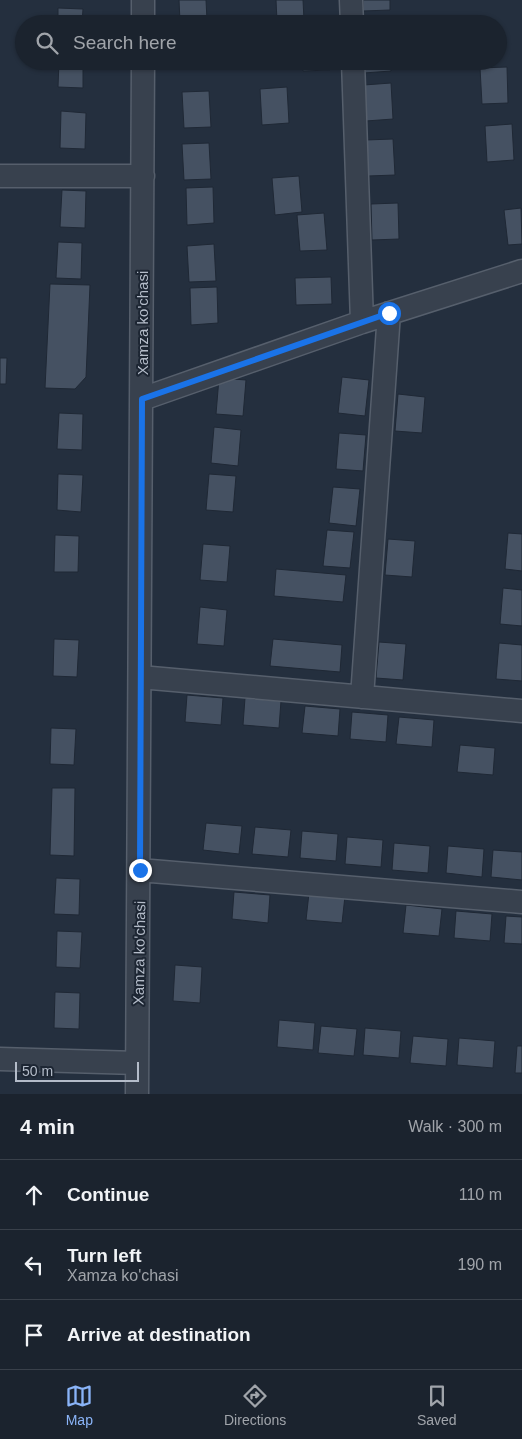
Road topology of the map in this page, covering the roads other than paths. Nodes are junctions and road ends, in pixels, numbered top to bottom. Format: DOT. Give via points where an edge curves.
graph roads {
  1 [pos="143,0"];
  2 [pos="351,0"];
  3 [pos="143,15"];
  4 [pos="352,15"];
  5 [pos="143,70"];
  6 [pos="353,70"];
  7 [pos="0,176"];
  8 [pos="143,176"];
  9 [pos="522,271"];
  10 [pos="389,313"];
  11 [pos="362,322"];
  12 [pos="142,399"];
  13 [pos="140,677"];
  14 [pos="362,697"];
  15 [pos="522,711"];
  16 [pos="140,870"];
  17 [pos="522,902"];
  18 [pos="0,1059"];
  19 [pos="137,1063"];
  20 [pos="137,1094"];
  1 -- 3 [label="street"];
  2 -- 4 [label="street"];
  5 -- 8 [label="street, Xamza ko'chasi"];
  6 -- 11 [label="street"];
  7 -- 8 [label="street"];
  8 -- 12 [label="street, Xamza ko'chasi"];
  9 -- 10 [label="street"];
  10 -- 11 [label="street"];
  10 -- 14 [label="street"];
  11 -- 12 [label="street"];
  12 -- 13 [label="street, Xamza ko'chasi"];
  13 -- 14 [label="street"];
  13 -- 16 [label="street, Xamza ko'chasi"];
  14 -- 15 [label="street"];
  16 -- 17 [label="street"];
  16 -- 19 [label="street, Xamza ko'chasi"];
  18 -- 19 [label="street"];
  19 -- 20 [label="street, Xamza ko'chasi"];
}
